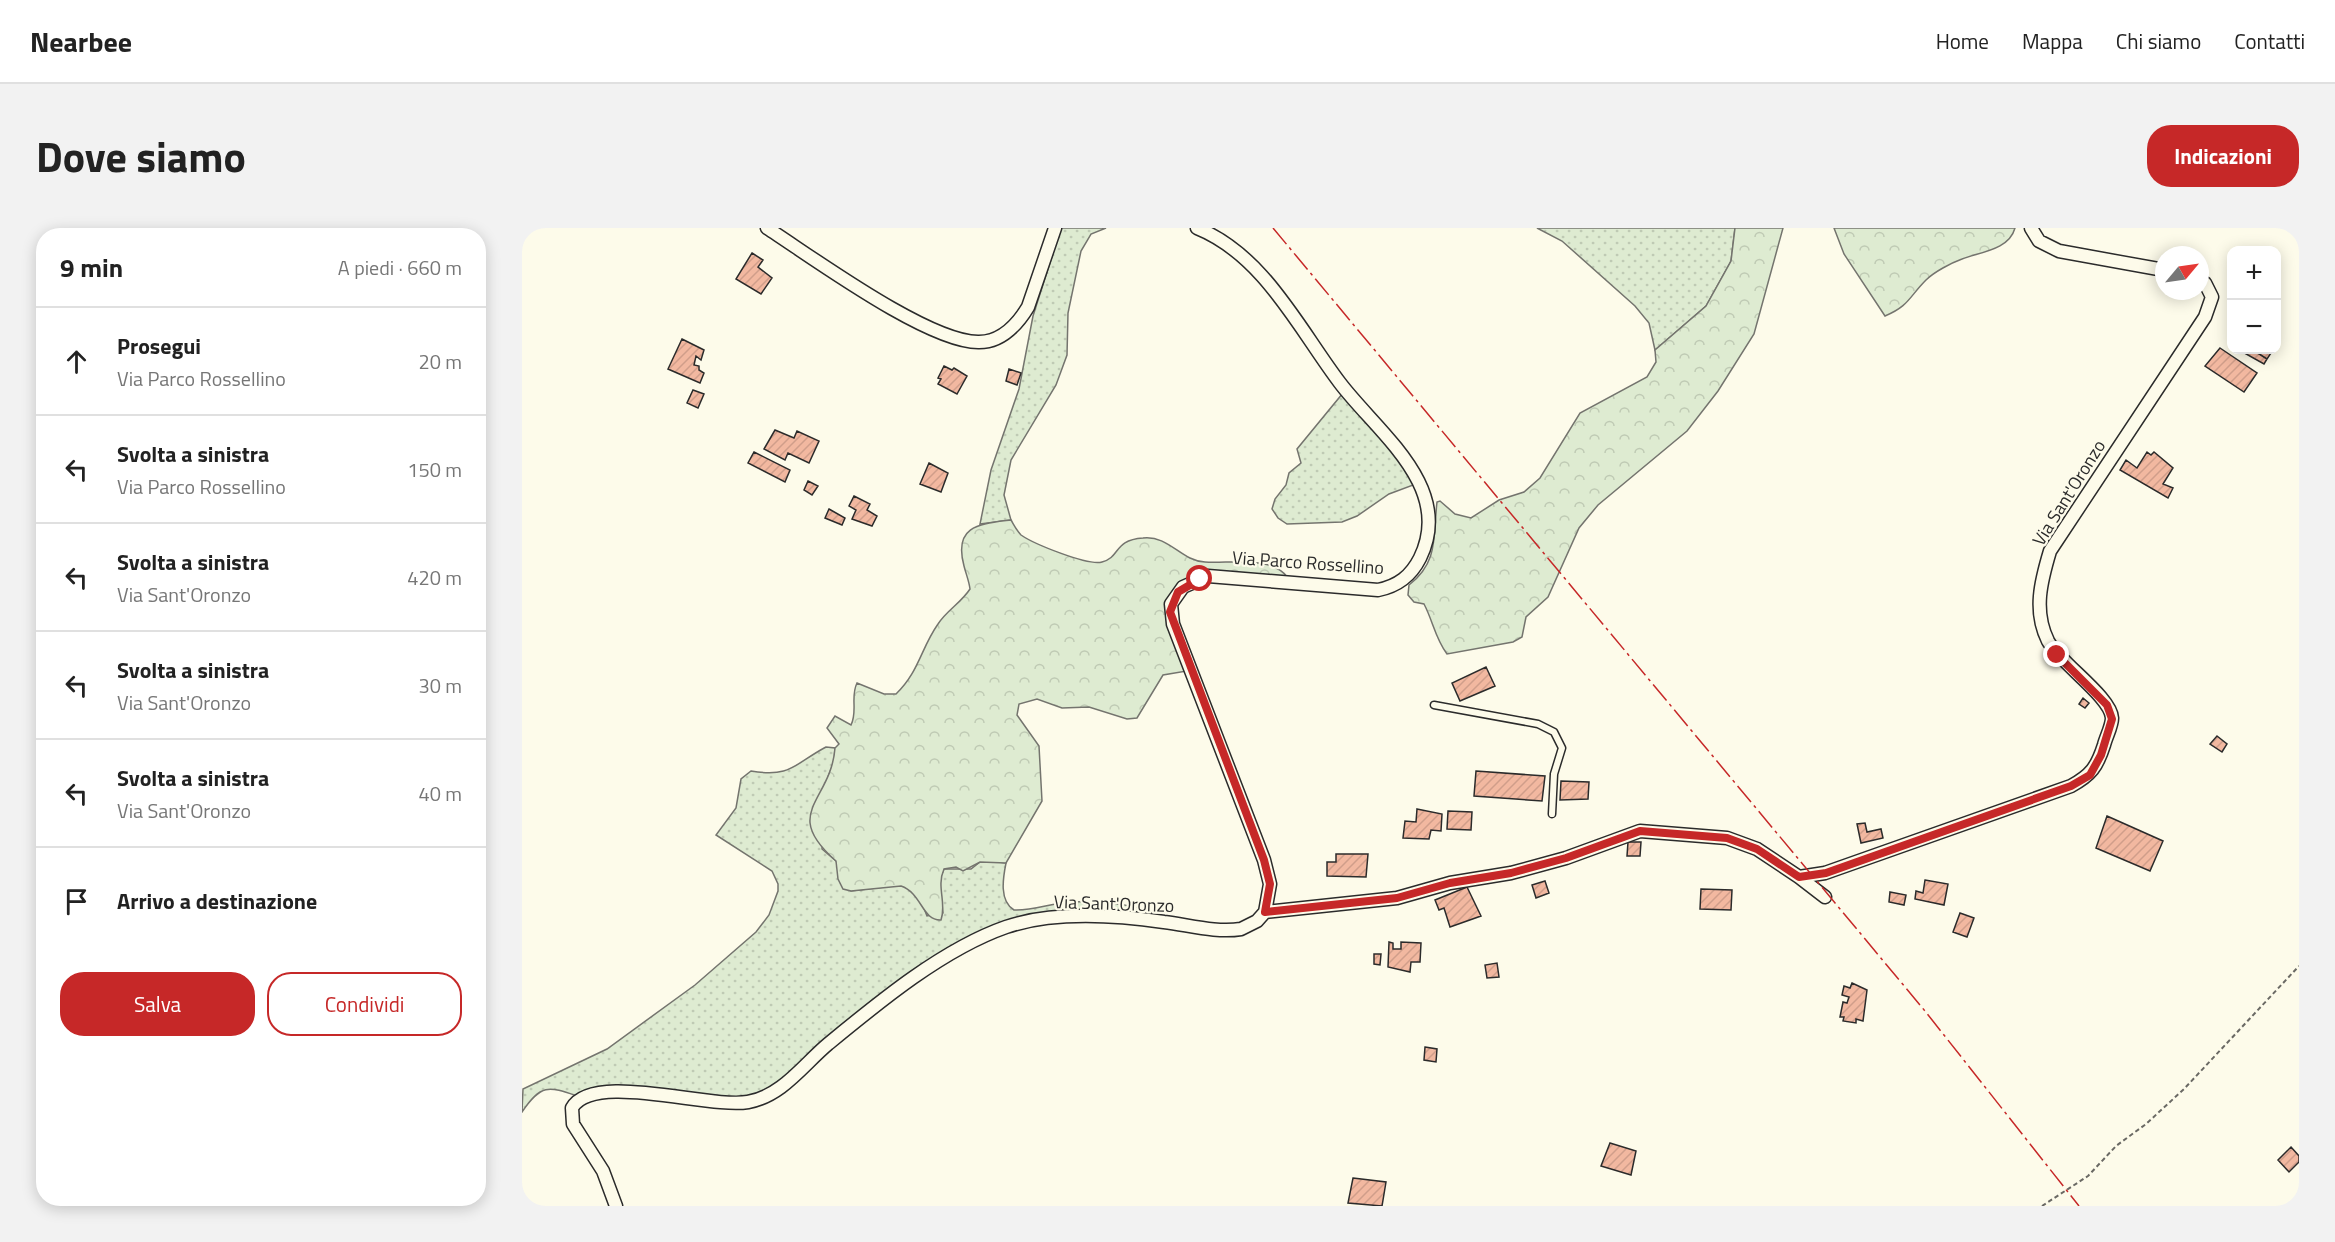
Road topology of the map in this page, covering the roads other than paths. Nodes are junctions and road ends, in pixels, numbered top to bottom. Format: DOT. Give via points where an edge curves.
graph roads {
  1 [pos="767,228"];
  2 [pos="1055,228"];
  3 [pos="1197,228"];
  4 [pos="2031,228"];
  5 [pos="2155,268"];
  6 [pos="2209,291"];
  7 [pos="1434,705"];
  8 [pos="1552,814"];
  9 [pos="1799,877"];
  10 [pos="1825,897"];
  11 [pos="1265,912"];
  12 [pos="616,1206"];
  1 -- 2 [label="street" via="917,322 953,339 981,342 1002,336 1022,318"];
  3 -- 11 [label="street, Via Parco Rossellino" via="1232,247 1280,298 1351,398 1405,458 1420,483 1426,507 1420,557 1407,577 1394,586 1378,590 1208,576 1183,587 1171,604 1173,624 1264,860 1270,884"];
  4 -- 5 [label="street" via="2039,241 2059,251"];
  6 -- 9 [label="street, Via Sant'Oronzo" via="2212,297 2205,317 2050,551 2040,586 2040,617 2048,640 2057,655 2107,705 2112,719 2090,775 2071,786 1826,873"];
  7 -- 8 [label="lane" via="1538,724 1554,732 1562,748 1554,774"];
  9 -- 10 [label="street, Via Sant'Oronzo"];
  9 -- 11 [label="street, Via Sant'Oronzo" via="1757,849 1727,838 1640,831 1566,858 1397,898"];
  11 -- 12 [label="street, Via Sant'Oronzo" via="1250,926 1232,931 1089,917 1022,923 991,933 921,973 834,1040 778,1090 760,1099 724,1104 624,1091 579,1099 572,1108 573,1124 603,1172"];
}
